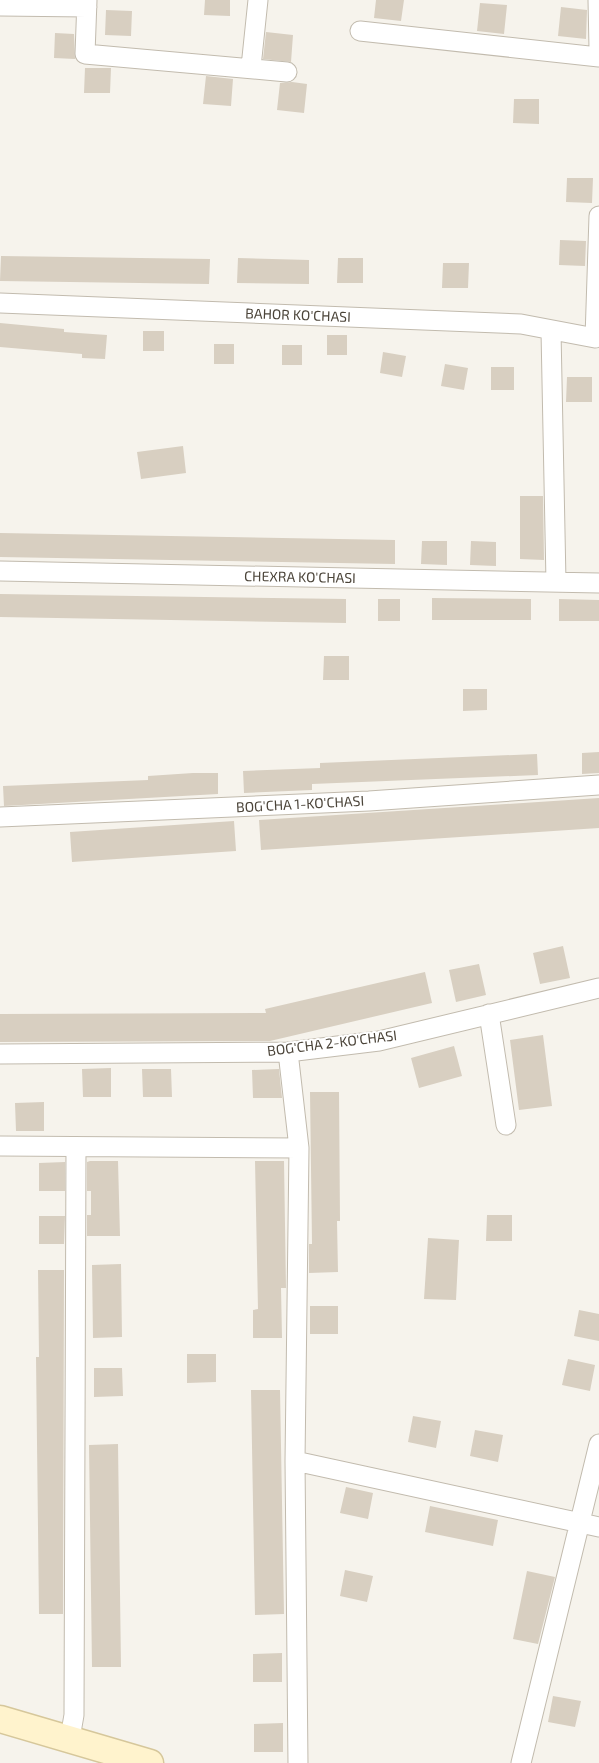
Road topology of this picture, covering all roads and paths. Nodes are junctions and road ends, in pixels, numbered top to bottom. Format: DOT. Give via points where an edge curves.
graph roads {
  1 [pos="258,0"];
  2 [pos="598,0"];
  3 [pos="87,3"];
  4 [pos="0,6"];
  5 [pos="360,31"];
  6 [pos="599,48"];
  7 [pos="599,57"];
  8 [pos="251,67"];
  9 [pos="287,72"];
  10 [pos="599,216"];
  11 [pos="0,303"];
  12 [pos="550,331"];
  13 [pos="0,571"];
  14 [pos="556,582"];
  15 [pos="599,583"];
  16 [pos="599,785"];
  17 [pos="0,817"];
  18 [pos="599,988"];
  19 [pos="489,1014"];
  20 [pos="288,1052"];
  21 [pos="0,1054"];
  22 [pos="506,1125"];
  23 [pos="0,1146"];
  24 [pos="76,1146"];
  25 [pos="299,1148"];
  26 [pos="599,1444"];
  27 [pos="295,1461"];
  28 [pos="578,1523"];
  29 [pos="599,1527"];
  30 [pos="0,1719"];
  31 [pos="70,1738"];
  32 [pos="108,1757"];
  33 [pos="150,1763"];
  34 [pos="298,1763"];
  35 [pos="522,1763"];
  1 -- 8 [label="street"];
  2 -- 6 [label="street"];
  3 -- 4 [label="street"];
  3 -- 8 [label="street" via="85,54"];
  5 -- 7 [label="street"];
  8 -- 9 [label="street"];
  10 -- 12 [label="street, BAHOR KO'CHASI" via="595,338"];
  11 -- 12 [label="street, BAHOR KO'CHASI" via="521,324"];
  12 -- 14 [label="street"];
  13 -- 14 [label="street, CHEXRA KO'CHASI"];
  14 -- 15 [label="street, CHEXRA KO'CHASI"];
  16 -- 17 [label="street, BOG'CHA 1-KO'CHASI" via="369,801"];
  18 -- 19 [label="street, BOG'CHA 2-KO'CHASI"];
  19 -- 20 [label="street, BOG'CHA 2-KO'CHASI" via="379,1041"];
  19 -- 22 [label="street"];
  20 -- 21 [label="street, BOG'CHA 2-KO'CHASI"];
  20 -- 25 [label="street"];
  23 -- 24 [label="street"];
  24 -- 25 [label="street"];
  24 -- 31 [label="street" via="74,1715"];
  25 -- 27 [label="street"];
  26 -- 28 [label="street"];
  27 -- 28 [label="street"];
  27 -- 34 [label="street"];
  28 -- 29 [label="street"];
  28 -- 35 [label="street"];
  30 -- 31 [label="main road"];
  31 -- 32 [label="main road"];
  32 -- 33 [label="main road"];
}
